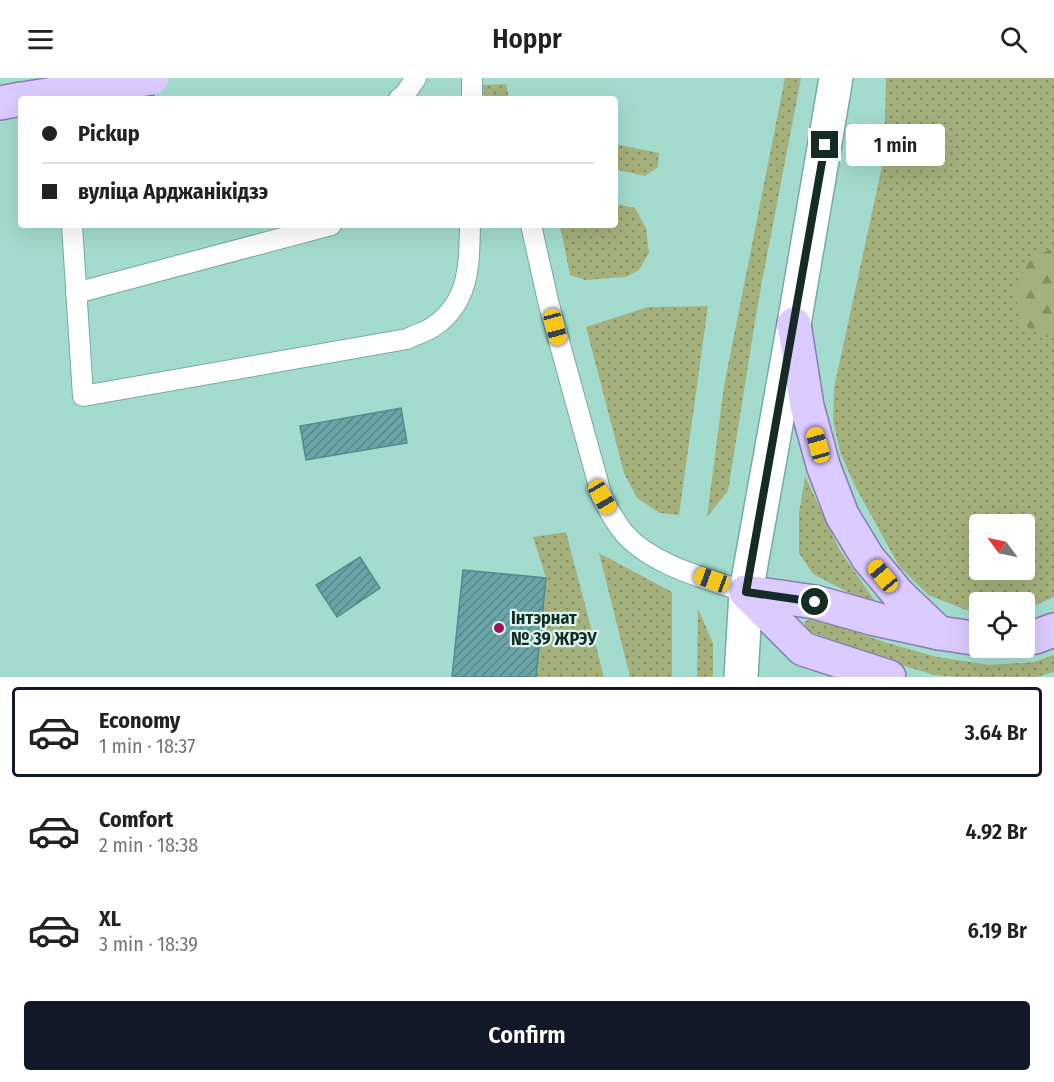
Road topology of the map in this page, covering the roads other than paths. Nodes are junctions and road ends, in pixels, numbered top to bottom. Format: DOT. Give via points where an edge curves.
graph roads {
  1 [pos="65,78"];
  2 [pos="152,78"];
  3 [pos="416,78"];
  4 [pos="472,78"];
  5 [pos="836,78"];
  6 [pos="41,96"];
  7 [pos="66,96"];
  8 [pos="403,96"];
  9 [pos="472,96"];
  10 [pos="18,100"];
  11 [pos="0,103"];
  12 [pos="72,228"];
  13 [pos="320,228"];
  14 [pos="470,228"];
  15 [pos="532,228"];
  16 [pos="76,293"];
  17 [pos="794,324"];
  18 [pos="746,592"];
  19 [pos="1054,630"];
  20 [pos="939,633"];
  21 [pos="969,637"];
  22 [pos="1035,637"];
  23 [pos="741,677"];
  24 [pos="889,677"];
  1 -- 7 [label="lane"];
  2 -- 6 [label="main road, bridge"];
  3 -- 8 [label="lane"];
  4 -- 9 [label="lane"];
  5 -- 17 [label="main road"];
  10 -- 11 [label="main road"];
  12 -- 16 [label="lane"];
  13 -- 16 [label="lane"];
  14 -- 16 [label="lane" via="464,288 452,310 432,328 407,339 83,396"];
  15 -- 18 [label="lane" via="549,306 605,503 624,532 644,550 667,564"];
  17 -- 18 [label="main road"];
  17 -- 20 [label="main road" via="807,405 823,465 843,515 868,558"];
  18 -- 20 [label="main road" via="815,602"];
  18 -- 23 [label="main road"];
  18 -- 24 [label="main road" via="803,649"];
  19 -- 22 [label="main road"];
  20 -- 21 [label="main road"];
}
